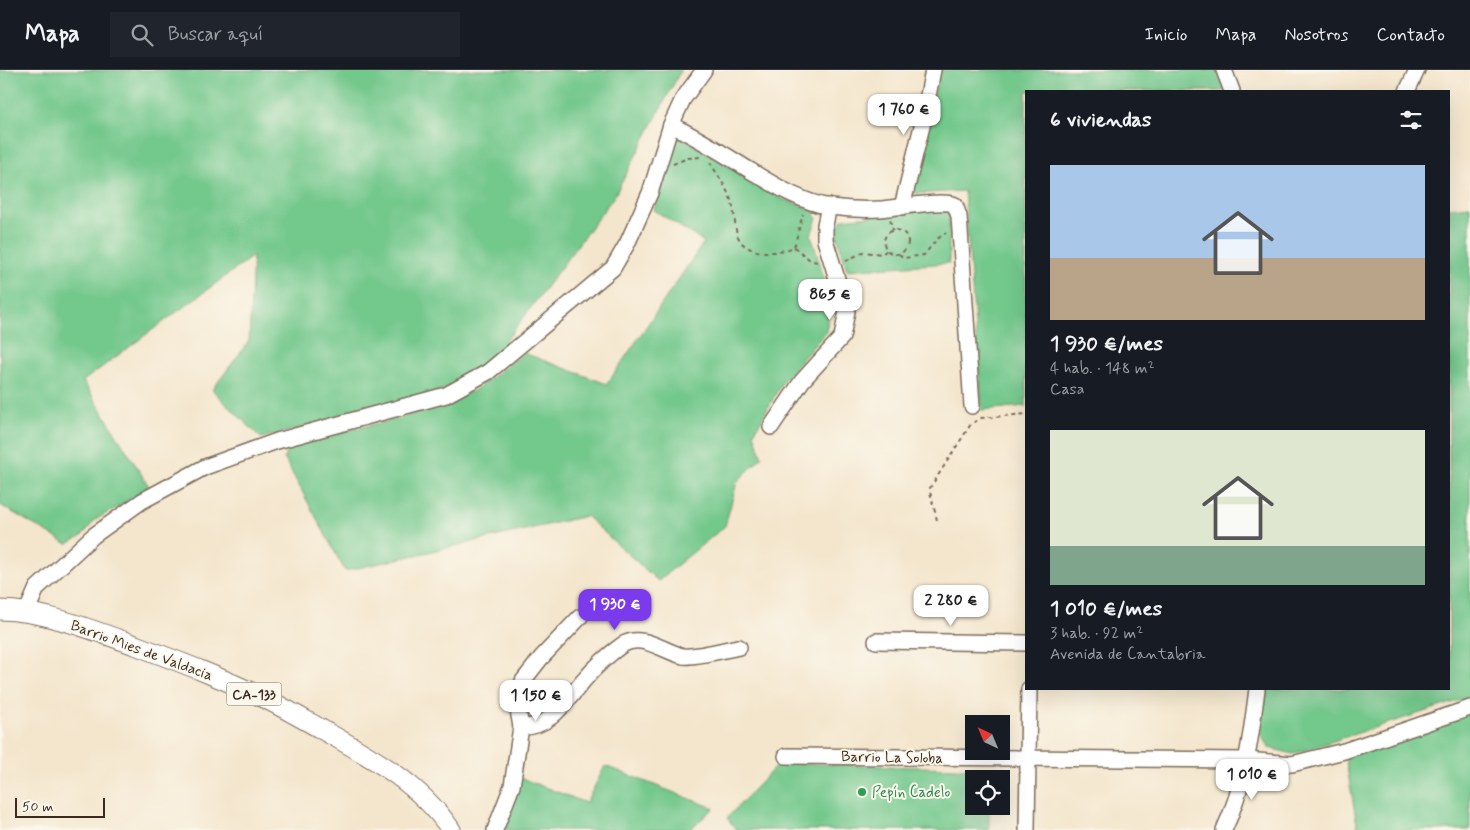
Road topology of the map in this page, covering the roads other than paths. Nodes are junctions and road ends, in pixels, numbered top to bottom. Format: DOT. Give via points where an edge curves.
graph roads {
  1 [pos="704,70"];
  2 [pos="933,70"];
  3 [pos="1224,70"];
  4 [pos="1417,70"];
  5 [pos="1232,90"];
  6 [pos="1407,90"];
  7 [pos="671,126"];
  8 [pos="829,206"];
  9 [pos="902,207"];
  10 [pos="972,406"];
  11 [pos="771,427"];
  12 [pos="0,610"];
  13 [pos="26,613"];
  14 [pos="580,617"];
  15 [pos="876,640"];
  16 [pos="1025,643"];
  17 [pos="739,647"];
  18 [pos="1029,690"];
  19 [pos="1257,690"];
  20 [pos="1470,708"];
  21 [pos="521,727"];
  22 [pos="786,756"];
  23 [pos="1028,758"];
  24 [pos="1247,760"];
  25 [pos="451,830"];
  26 [pos="496,830"];
  27 [pos="1027,830"];
  28 [pos="1224,830"];
  1 -- 7 [label="street" via="683,99"];
  2 -- 9 [label="street"];
  3 -- 5 [label="street"];
  4 -- 6 [label="street"];
  7 -- 8 [label="street" via="693,135 782,190"];
  7 -- 13 [label="street" via="650,193 613,268 488,372 446,395 277,441 205,467 142,501 93,536 36,588"];
  8 -- 9 [label="street" via="864,209"];
  8 -- 11 [label="street" via="825,240 847,311 842,337 802,381"];
  9 -- 10 [label="street" via="945,202 958,209"];
  12 -- 13 [label="main road, CA-133"];
  13 -- 25 [label="main road, Barrio Mies de Valdacia / CA-133" via="103,633 186,664 268,700 386,767 421,796"];
  14 -- 21 [label="street" via="523,681 517,704"];
  15 -- 16 [label="street"];
  17 -- 21 [label="street" via="684,657 651,643 634,641 624,644 602,662 545,722 530,728"];
  18 -- 23 [label="street"];
  19 -- 24 [label="street"];
  20 -- 24 [label="street, Barrio La Soloba" via="1344,751 1301,762"];
  21 -- 26 [label="street" via="512,786"];
  22 -- 23 [label="street, Barrio La Soloba"];
  23 -- 24 [label="street, Barrio La Soloba"];
  23 -- 27 [label="street"];
  24 -- 28 [label="street" via="1242,784"];
}
